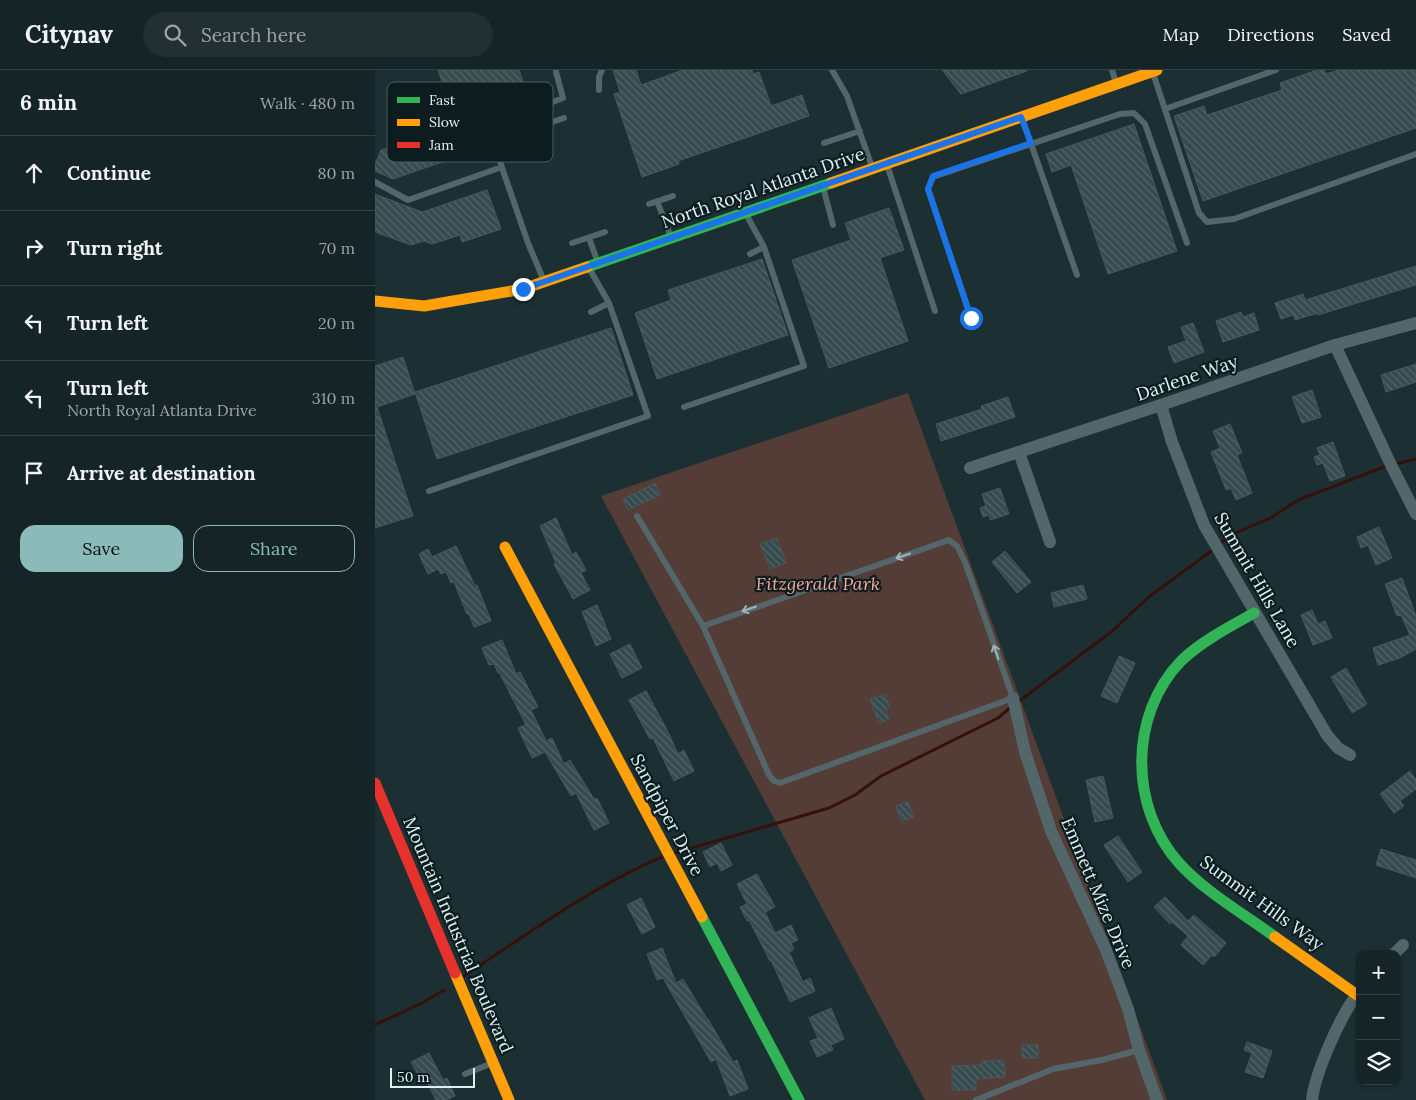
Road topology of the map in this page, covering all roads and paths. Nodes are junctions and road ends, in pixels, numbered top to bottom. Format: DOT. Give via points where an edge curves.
graph roads {
  1 [pos="602,70"];
  2 [pos="832,70"];
  3 [pos="1112,70"];
  4 [pos="1154,70"];
  5 [pos="1276,70"];
  6 [pos="555,72"];
  7 [pos="1116,84"];
  8 [pos="599,90"];
  9 [pos="553,102"];
  10 [pos="1165,109"];
  11 [pos="1021,117"];
  12 [pos="564,118"];
  13 [pos="553,121"];
  14 [pos="859,130"];
  15 [pos="824,143"];
  16 [pos="1031,143"];
  17 [pos="1416,154"];
  18 [pos="500,162"];
  19 [pos="887,164"];
  20 [pos="502,167"];
  21 [pos="873,168"];
  22 [pos="375,182"];
  23 [pos="822,186"];
  24 [pos="673,196"];
  25 [pos="657,201"];
  26 [pos="649,204"];
  27 [pos="745,213"];
  28 [pos="833,225"];
  29 [pos="605,232"];
  30 [pos="589,238"];
  31 [pos="672,238"];
  32 [pos="572,243"];
  33 [pos="1187,243"];
  34 [pos="764,248"];
  35 [pos="750,254"];
  36 [pos="593,265"];
  37 [pos="1077,275"];
  38 [pos="544,282"];
  39 [pos="375,301"];
  40 [pos="609,304"];
  41 [pos="935,311"];
  42 [pos="591,312"];
  43 [pos="971,318"];
  44 [pos="1416,324"];
  45 [pos="1335,345"];
  46 [pos="1161,405"];
  47 [pos="684,407"];
  48 [pos="1019,452"];
  49 [pos="970,468"];
  50 [pos="429,491"];
  51 [pos="1416,514"];
  52 [pos="637,516"];
  53 [pos="1050,542"];
  54 [pos="505,547"];
  55 [pos="1255,612"];
  56 [pos="703,626"];
  57 [pos="1013,698"];
  58 [pos="1350,755"];
  59 [pos="375,783"];
  60 [pos="381,814"];
  61 [pos="1403,945"];
  62 [pos="1398,950"];
  63 [pos="1356,992"];
  64 [pos="1357,995"];
  65 [pos="1139,1050"];
  66 [pos="493,1063"];
  67 [pos="465,1074"];
  68 [pos="509,1100"];
  69 [pos="799,1100"];
  70 [pos="975,1100"];
  71 [pos="1157,1100"];
  72 [pos="1312,1100"];
  1 -- 8 [label="lane"];
  2 -- 14 [label="lane" via="847,96"];
  3 -- 7 [label="lane"];
  4 -- 7 [label="street, North Royal Atlanta Drive"];
  4 -- 10 [label="lane"];
  5 -- 10 [label="lane"];
  6 -- 9 [label="lane" via="563,98"];
  7 -- 11 [label="street, North Royal Atlanta Drive"];
  10 -- 17 [label="lane" via="1199,213 1207,222 1234,219"];
  11 -- 16 [label="lane"];
  11 -- 19 [label="street, North Royal Atlanta Drive"];
  12 -- 13 [label="lane"];
  14 -- 15 [label="lane"];
  14 -- 21 [label="lane"];
  16 -- 33 [label="lane" via="1120,114 1134,113 1145,124"];
  16 -- 37 [label="lane"];
  16 -- 43 [label="lane" via="933,176 928,189"];
  18 -- 20 [label="lane"];
  19 -- 21 [label="street, North Royal Atlanta Drive"];
  19 -- 41 [label="lane"];
  20 -- 22 [label="lane" via="408,200"];
  20 -- 38 [label="lane"];
  21 -- 23 [label="street, North Royal Atlanta Drive"];
  23 -- 27 [label="street, North Royal Atlanta Drive"];
  23 -- 28 [label="lane"];
  24 -- 25 [label="lane"];
  25 -- 26 [label="lane"];
  25 -- 31 [label="lane"];
  27 -- 31 [label="street, North Royal Atlanta Drive"];
  27 -- 34 [label="lane"];
  29 -- 30 [label="lane"];
  30 -- 32 [label="lane"];
  30 -- 36 [label="lane"];
  31 -- 36 [label="street, North Royal Atlanta Drive"];
  34 -- 35 [label="lane"];
  34 -- 47 [label="lane" via="804,366"];
  36 -- 38 [label="street, North Royal Atlanta Drive"];
  36 -- 40 [label="lane"];
  38 -- 39 [label="street, North Royal Atlanta Drive" via="523,289 423,306"];
  40 -- 42 [label="lane"];
  40 -- 50 [label="lane" via="648,416"];
  44 -- 45 [label="street, Darlene Way"];
  45 -- 46 [label="street, Darlene Way"];
  45 -- 51 [label="street"];
  46 -- 48 [label="street, Darlene Way"];
  46 -- 55 [label="street, Summit Hills Lane" via="1171,442 1204,525"];
  48 -- 49 [label="street, Darlene Way"];
  48 -- 53 [label="street"];
  52 -- 56 [label="lane"];
  54 -- 69 [label="street, Sandpiper Drive"];
  55 -- 58 [label="street, Summit Hills Lane" via="1327,735 1338,748"];
  55 -- 63 [label="street, Summit Hills Way" via="1186,656 1155,699 1141,744 1143,794 1161,838 1195,878"];
  56 -- 57 [label="lane" via="774,781 780,782"];
  57 -- 56 [label="lane, one-way" via="965,562 957,546 949,540"];
  57 -- 65 [label="street, Emmett Mize Drive" via="1025,752 1051,831 1100,933 1128,1009"];
  59 -- 60 [label="street, Mountain Industrial Boulevard"];
  60 -- 66 [label="street, Mountain Industrial Boulevard"];
  61 -- 62 [label="street"];
  64 -- 72 [label="street" via="1324,1059"];
  65 -- 70 [label="lane" via="1053,1068"];
  65 -- 71 [label="street, Emmett Mize Drive"];
  66 -- 67 [label="lane"];
  66 -- 68 [label="street, Mountain Industrial Boulevard"];
}
